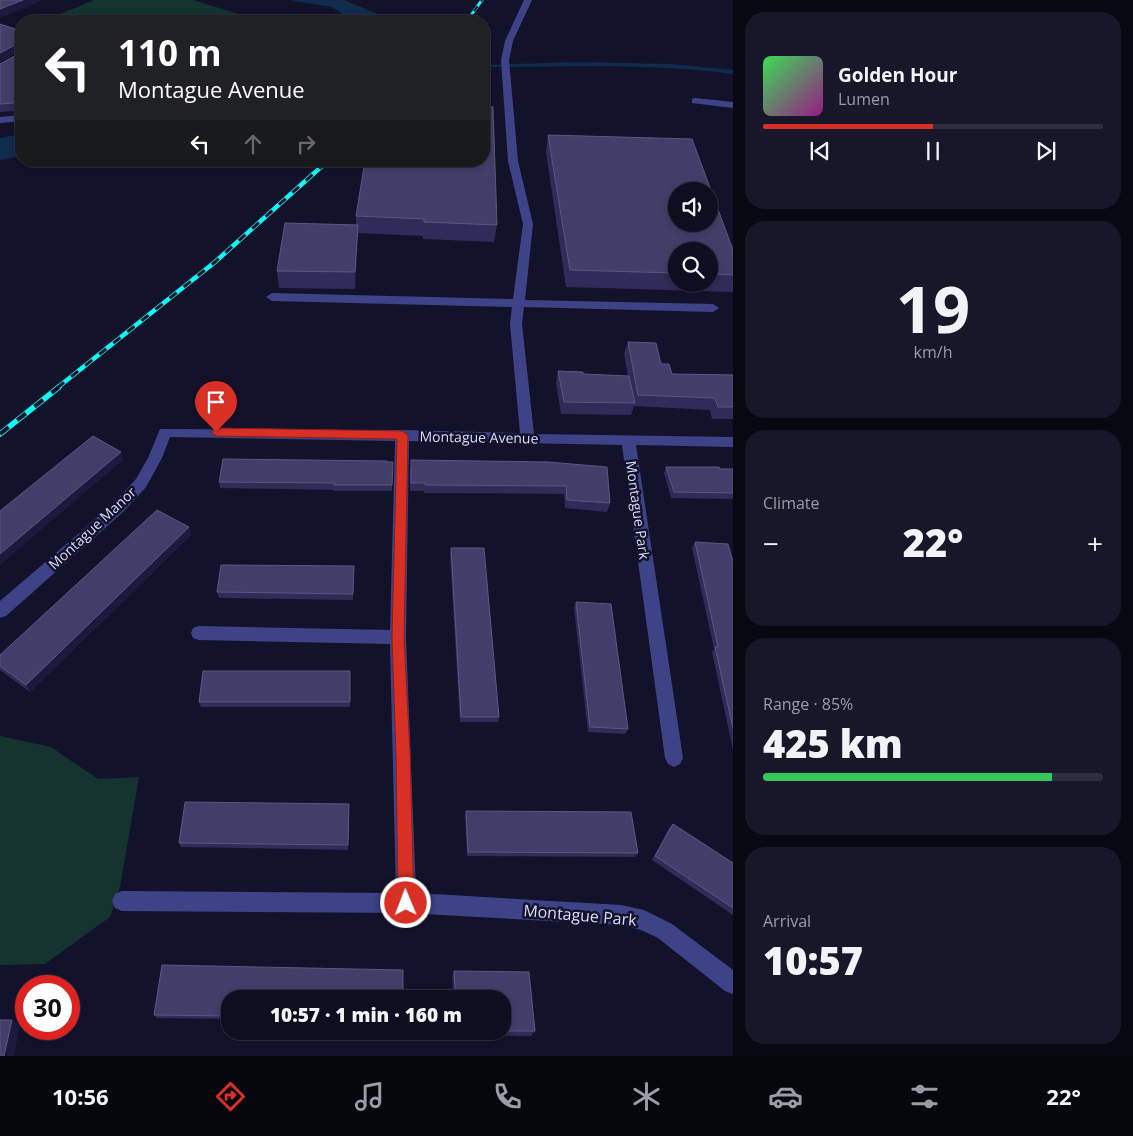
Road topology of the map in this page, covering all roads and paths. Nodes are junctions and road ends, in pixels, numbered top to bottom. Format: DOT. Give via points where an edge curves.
graph roads {
  1 [pos="528,0"];
  2 [pos="695,101"];
  3 [pos="733,104"];
  4 [pos="15,119"];
  5 [pos="0,120"];
  6 [pos="272,297"];
  7 [pos="517,302"];
  8 [pos="712,308"];
  9 [pos="165,432"];
  10 [pos="402,435"];
  11 [pos="527,437"];
  12 [pos="628,440"];
  13 [pos="733,442"];
  14 [pos="0,611"];
  15 [pos="199,633"];
  16 [pos="398,637"];
  17 [pos="674,758"];
  18 [pos="122,901"];
  19 [pos="406,903"];
  20 [pos="733,983"];
  1 -- 7 [label="street" via="509,41 505,60 513,161 528,224"];
  2 -- 3 [label="street"];
  4 -- 5 [label="street"];
  6 -- 7 [label="street"];
  7 -- 8 [label="street"];
  7 -- 11 [label="street" via="516,324"];
  9 -- 10 [label="street, Montague Avenue"];
  9 -- 14 [label="street, Montague Manor" via="155,458 118,508"];
  10 -- 11 [label="street, Montague Avenue"];
  10 -- 16 [label="street"];
  11 -- 12 [label="street, Montague Avenue"];
  12 -- 13 [label="street, Montague Avenue"];
  12 -- 17 [label="street, Montague Park"];
  15 -- 16 [label="street"];
  16 -- 19 [label="street"];
  18 -- 19 [label="street, Montague Park"];
  19 -- 20 [label="street, Montague Park" via="621,915 644,920 665,931"];
}
